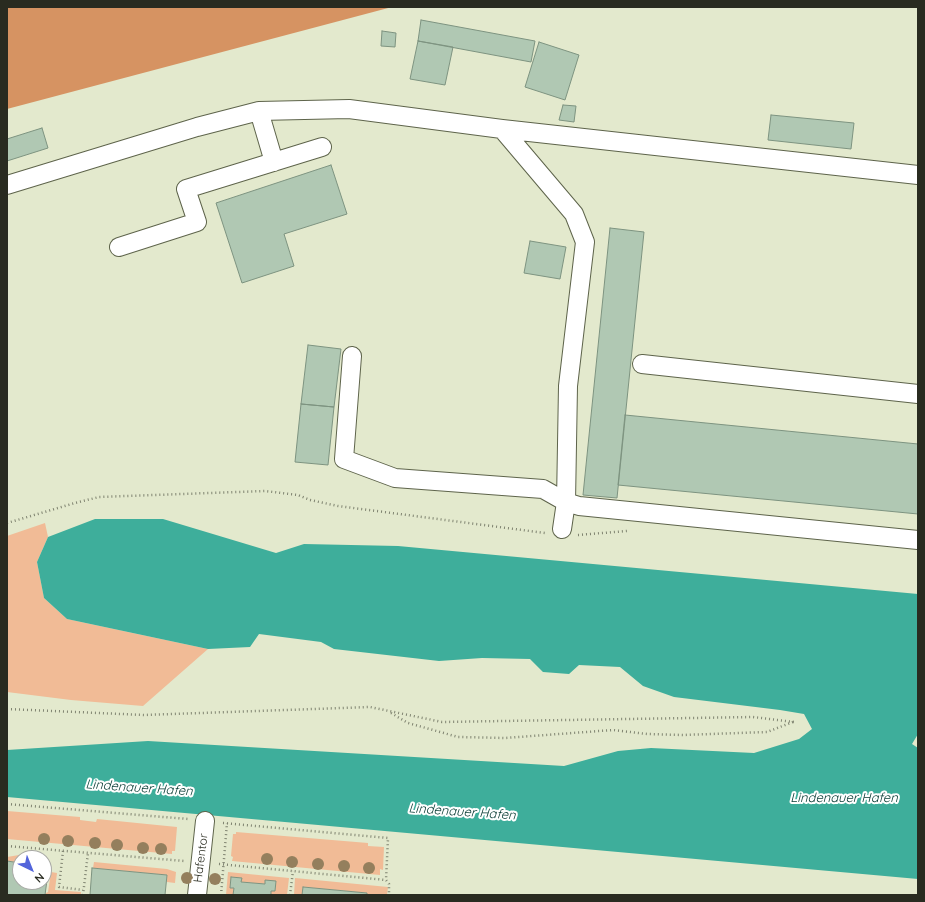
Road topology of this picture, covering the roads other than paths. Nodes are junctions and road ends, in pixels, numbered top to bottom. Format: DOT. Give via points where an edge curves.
graph roads {
  1 [pos="259,111"];
  2 [pos="502,129"];
  3 [pos="322,147"];
  4 [pos="274,162"];
  5 [pos="918,175"];
  6 [pos="7,185"];
  7 [pos="119,247"];
  8 [pos="352,356"];
  9 [pos="642,364"];
  10 [pos="918,394"];
  11 [pos="566,502"];
  12 [pos="562,532"];
  13 [pos="918,540"];
  14 [pos="205,821"];
  15 [pos="197,895"];
  1 -- 2 [label="street" via="349,109"];
  1 -- 4 [label="street"];
  1 -- 6 [label="street" via="197,127"];
  2 -- 5 [label="street"];
  2 -- 11 [label="street" via="574,214 584,242 568,386"];
  3 -- 4 [label="street"];
  4 -- 7 [label="street" via="186,189 197,222"];
  8 -- 11 [label="street" via="344,459 394,478 543,489"];
  9 -- 10 [label="street"];
  11 -- 12 [label="street"];
  11 -- 13 [label="street" via="579,506"];
  14 -- 15 [label="street, Hafentor"];
}
